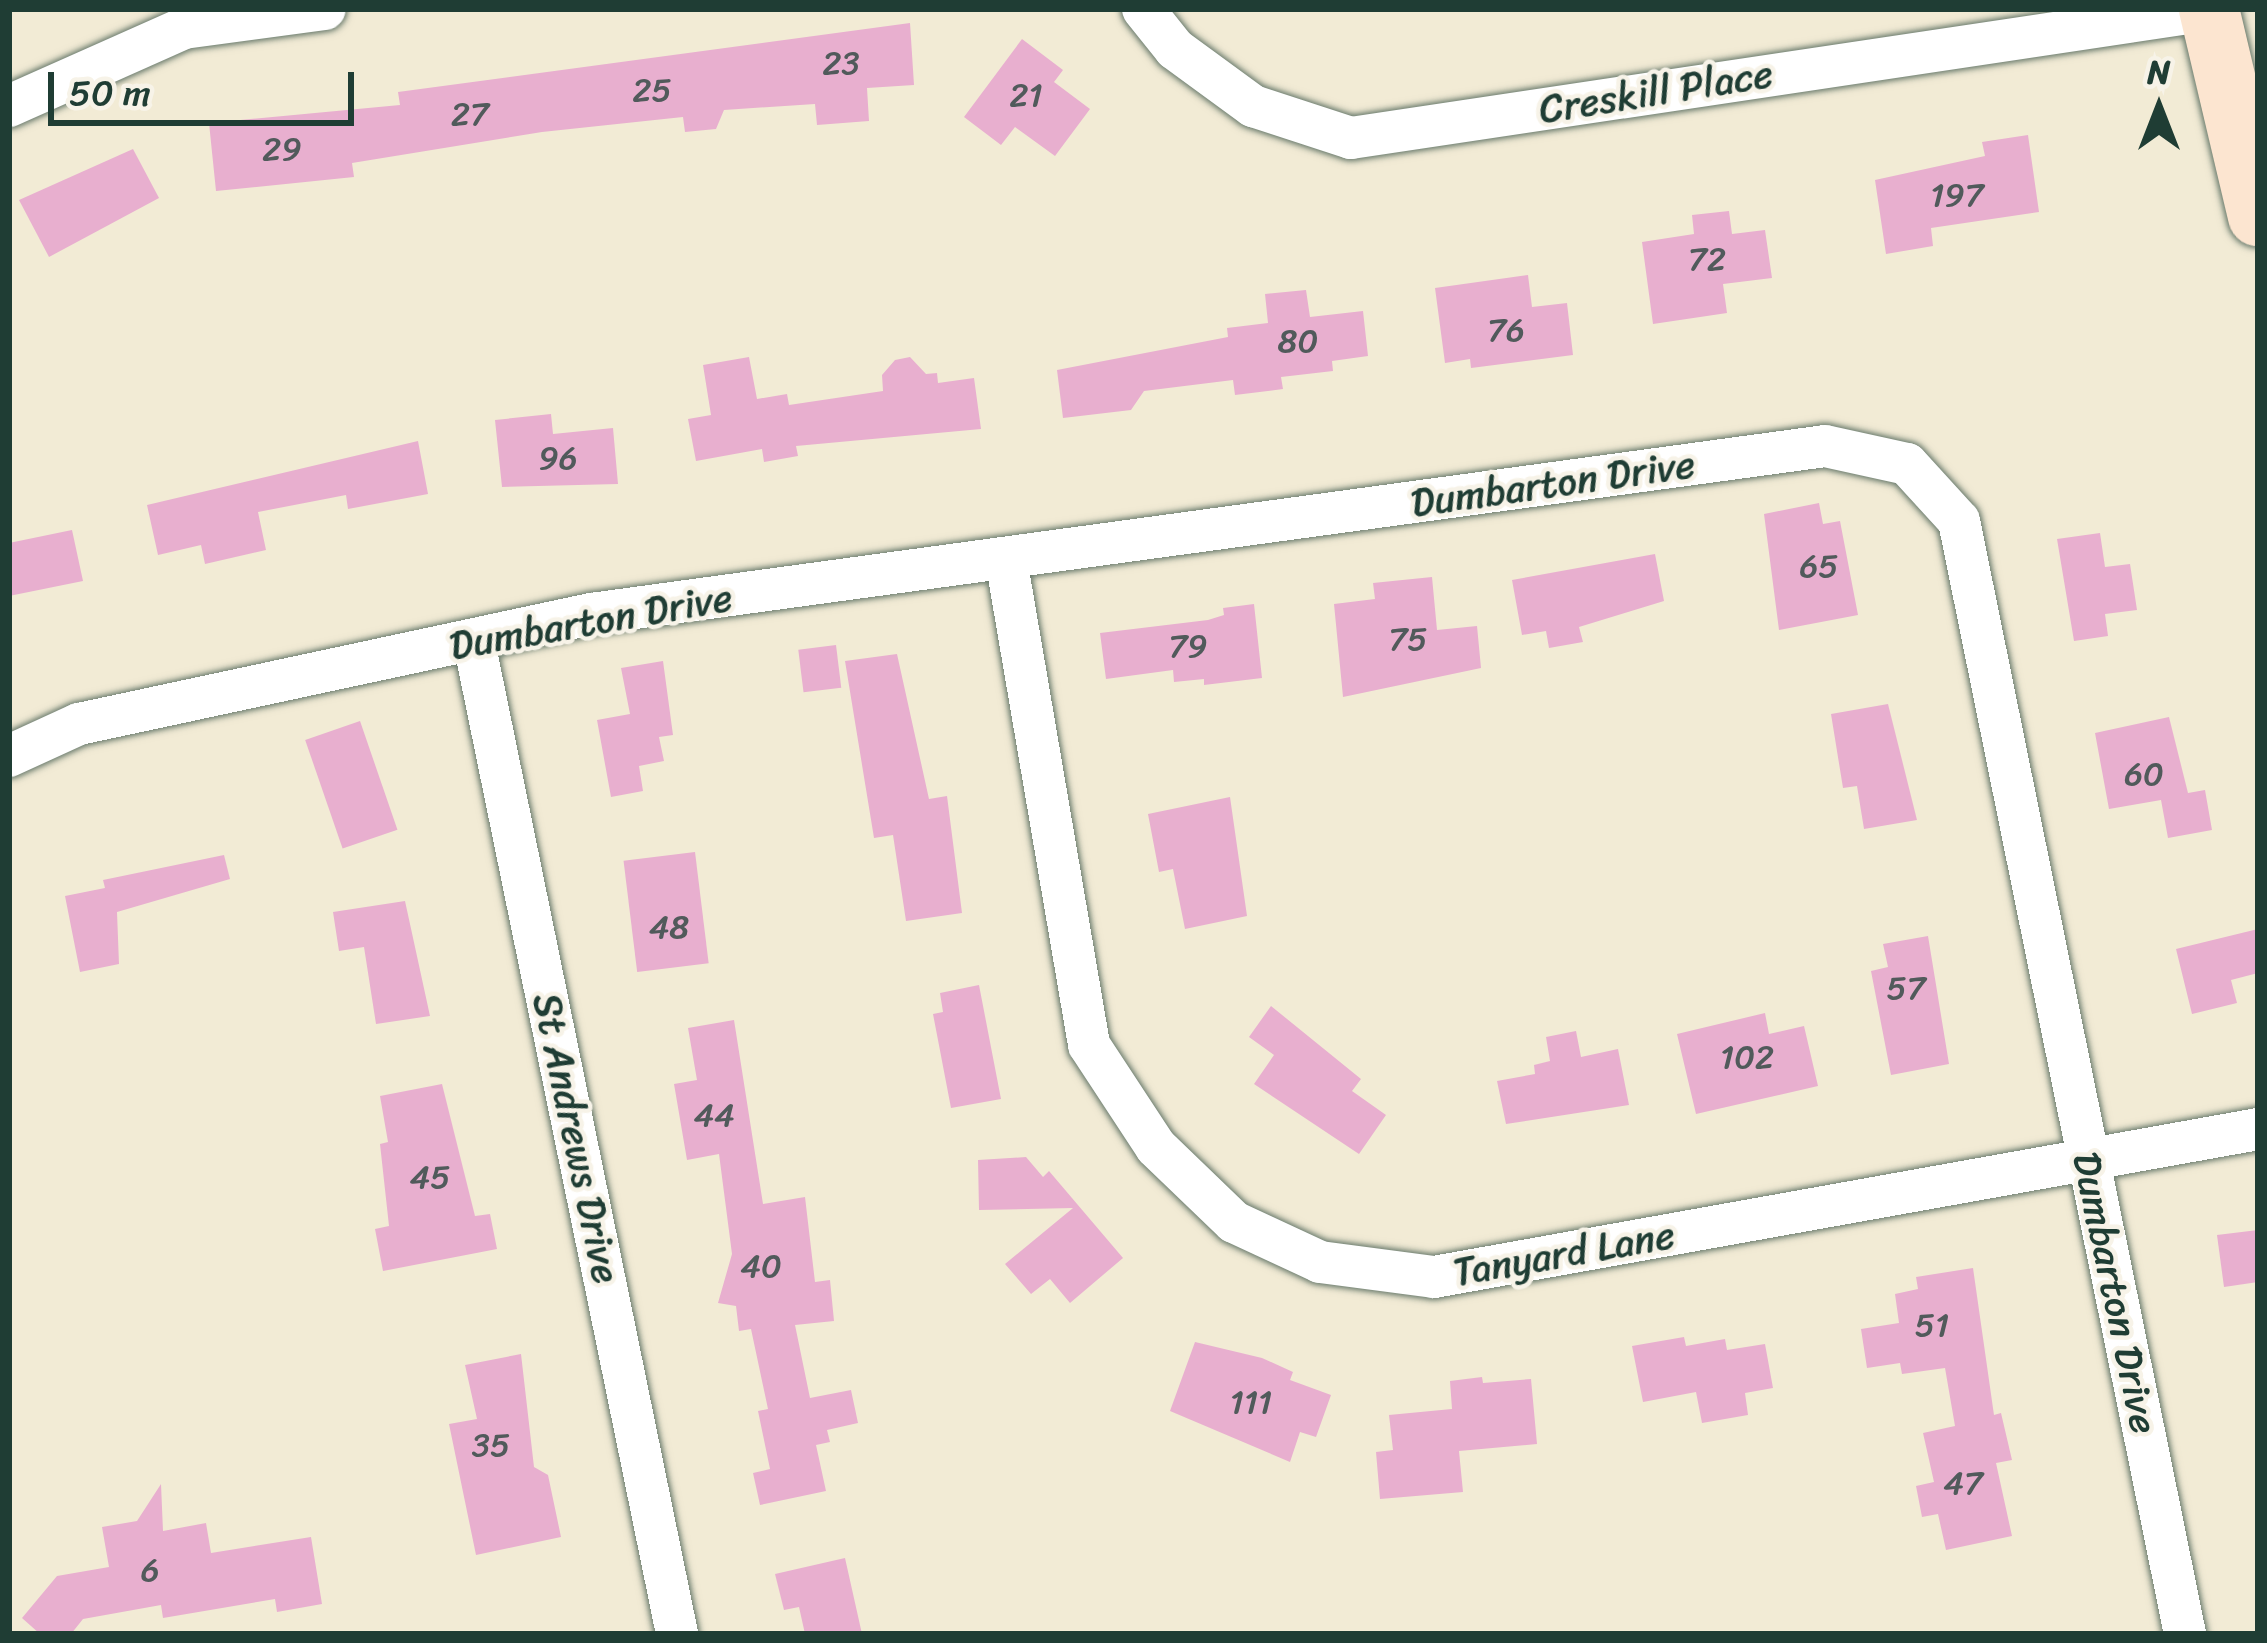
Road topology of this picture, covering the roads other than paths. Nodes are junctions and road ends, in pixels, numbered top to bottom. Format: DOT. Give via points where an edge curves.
graph roads {
  1 [pos="326,9"];
  2 [pos="1143,9"];
  3 [pos="2209,9"];
  4 [pos="9,106"];
  5 [pos="2258,216"];
  6 [pos="1006,559"];
  7 [pos="474,642"];
  8 [pos="9,756"];
  9 [pos="2258,1129"];
  10 [pos="2088,1161"];
  11 [pos="677,1634"];
  12 [pos="2185,1634"];
  1 -- 4 [label="street" via="184,28"];
  2 -- 3 [label="street, Creskill Place" via="1175,49 1253,106 1351,138"];
  3 -- 5 [label="street"];
  6 -- 7 [label="street, Dumbarton Drive" via="591,614"];
  6 -- 10 [label="street, Tanyard Lane" via="1089,1045 1156,1148 1234,1222 1320,1262 1434,1277"];
  6 -- 10 [label="street, Dumbarton Drive" via="1826,446 1907,464 1959,521"];
  7 -- 8 [label="street, Dumbarton Drive" via="79,724"];
  7 -- 11 [label="street, St Andrews Drive"];
  9 -- 10 [label="street, Tanyard Lane"];
  10 -- 12 [label="street, Dumbarton Drive"];
}
